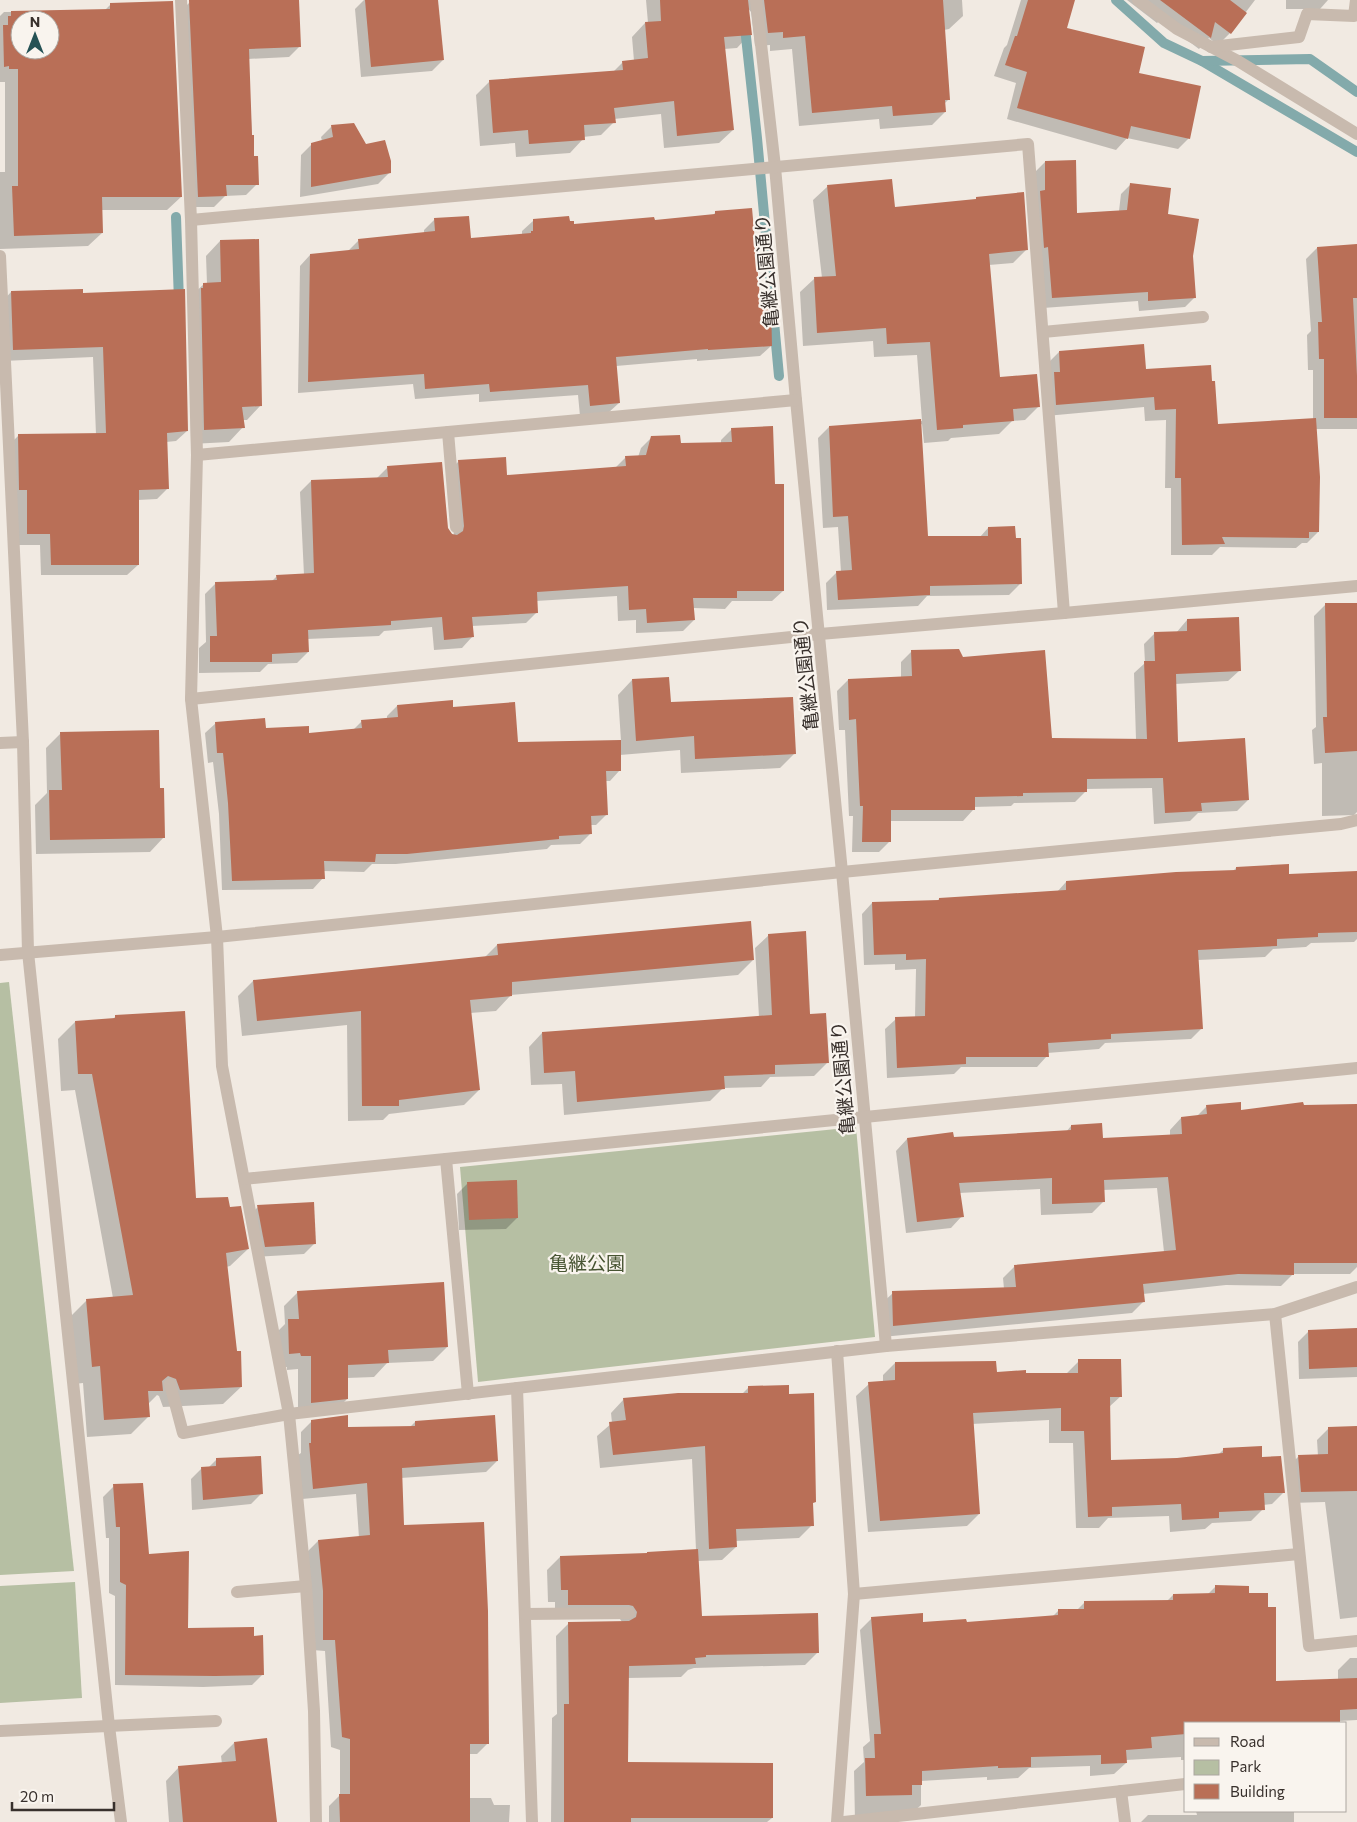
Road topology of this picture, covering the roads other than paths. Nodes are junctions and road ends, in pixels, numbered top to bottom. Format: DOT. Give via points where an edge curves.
graph roads {
  1 [pos="181,0"];
  2 [pos="756,0"];
  3 [pos="1138,0"];
  4 [pos="1356,0"];
  5 [pos="1211,46"];
  6 [pos="1357,134"];
  7 [pos="775,166"];
  8 [pos="191,220"];
  9 [pos="0,256"];
  10 [pos="1202,317"];
  11 [pos="1,326"];
  12 [pos="1043,332"];
  13 [pos="796,400"];
  14 [pos="448,432"];
  15 [pos="197,455"];
  16 [pos="456,527"];
  17 [pos="1357,586"];
  18 [pos="1064,613"];
  19 [pos="820,634"];
  20 [pos="191,699"];
  21 [pos="22,742"];
  22 [pos="0,743"];
  23 [pos="1357,820"];
  24 [pos="842,872"];
  25 [pos="217,937"];
  26 [pos="28,952"];
  27 [pos="0,954"];
  28 [pos="1357,1068"];
  29 [pos="865,1116"];
  30 [pos="446,1159"];
  31 [pos="244,1180"];
  32 [pos="1357,1287"];
  33 [pos="1275,1314"];
  34 [pos="886,1346"];
  35 [pos="837,1352"];
  36 [pos="170,1384"];
  37 [pos="517,1388"];
  38 [pos="468,1394"];
  39 [pos="289,1414"];
  40 [pos="1299,1554"];
  41 [pos="306,1586"];
  42 [pos="237,1592"];
  43 [pos="854,1594"];
  44 [pos="629,1612"];
  45 [pos="525,1614"];
  46 [pos="1357,1641"];
  47 [pos="216,1721"];
  48 [pos="109,1726"];
  49 [pos="0,1732"];
  50 [pos="1184,1784"];
  51 [pos="1121,1791"];
  52 [pos="121,1822"];
  53 [pos="316,1822"];
  54 [pos="532,1822"];
  55 [pos="837,1822"];
  56 [pos="844,1822"];
  57 [pos="1125,1822"];
  1 -- 8 [label="street"];
  2 -- 7 [label="street, 亀継公園通り"];
  3 -- 5 [label="street" via="1177,29"];
  4 -- 5 [label="street" via="1354,16 1307,14 1299,37"];
  5 -- 6 [label="street"];
  7 -- 8 [label="street"];
  7 -- 12 [label="street" via="1028,144"];
  7 -- 13 [label="street, 亀継公園通り"];
  8 -- 15 [label="street"];
  9 -- 11 [label="street"];
  10 -- 12 [label="street"];
  11 -- 21 [label="street"];
  12 -- 18 [label="street"];
  13 -- 14 [label="street"];
  13 -- 19 [label="street, 亀継公園通り"];
  14 -- 15 [label="street"];
  14 -- 16 [label="street"];
  15 -- 20 [label="street"];
  17 -- 18 [label="street"];
  18 -- 19 [label="street"];
  19 -- 20 [label="street"];
  19 -- 24 [label="street, 亀継公園通り"];
  20 -- 25 [label="street"];
  21 -- 22 [label="street"];
  21 -- 26 [label="street"];
  23 -- 24 [label="street"];
  24 -- 25 [label="street"];
  24 -- 29 [label="street, 亀継公園通り"];
  25 -- 26 [label="street"];
  25 -- 31 [label="street" via="222,1066"];
  26 -- 27 [label="street"];
  26 -- 48 [label="street"];
  28 -- 29 [label="street"];
  29 -- 30 [label="street"];
  29 -- 34 [label="street, 亀継公園通り"];
  30 -- 31 [label="street"];
  30 -- 38 [label="street"];
  31 -- 39 [label="street"];
  32 -- 33 [label="street"];
  33 -- 34 [label="street"];
  33 -- 40 [label="street"];
  34 -- 35 [label="street"];
  35 -- 37 [label="street"];
  35 -- 43 [label="street"];
  36 -- 39 [label="street" via="183,1433"];
  37 -- 38 [label="street"];
  37 -- 45 [label="street"];
  38 -- 39 [label="street"];
  39 -- 41 [label="street"];
  40 -- 43 [label="street"];
  40 -- 46 [label="street" via="1309,1646"];
  41 -- 42 [label="street"];
  41 -- 53 [label="street" via="314,1711"];
  43 -- 55 [label="street"];
  44 -- 45 [label="street"];
  45 -- 54 [label="street"];
  47 -- 48 [label="street"];
  48 -- 49 [label="street"];
  48 -- 52 [label="street"];
  50 -- 51 [label="street"];
  51 -- 56 [label="street"];
  51 -- 57 [label="street"];
}
